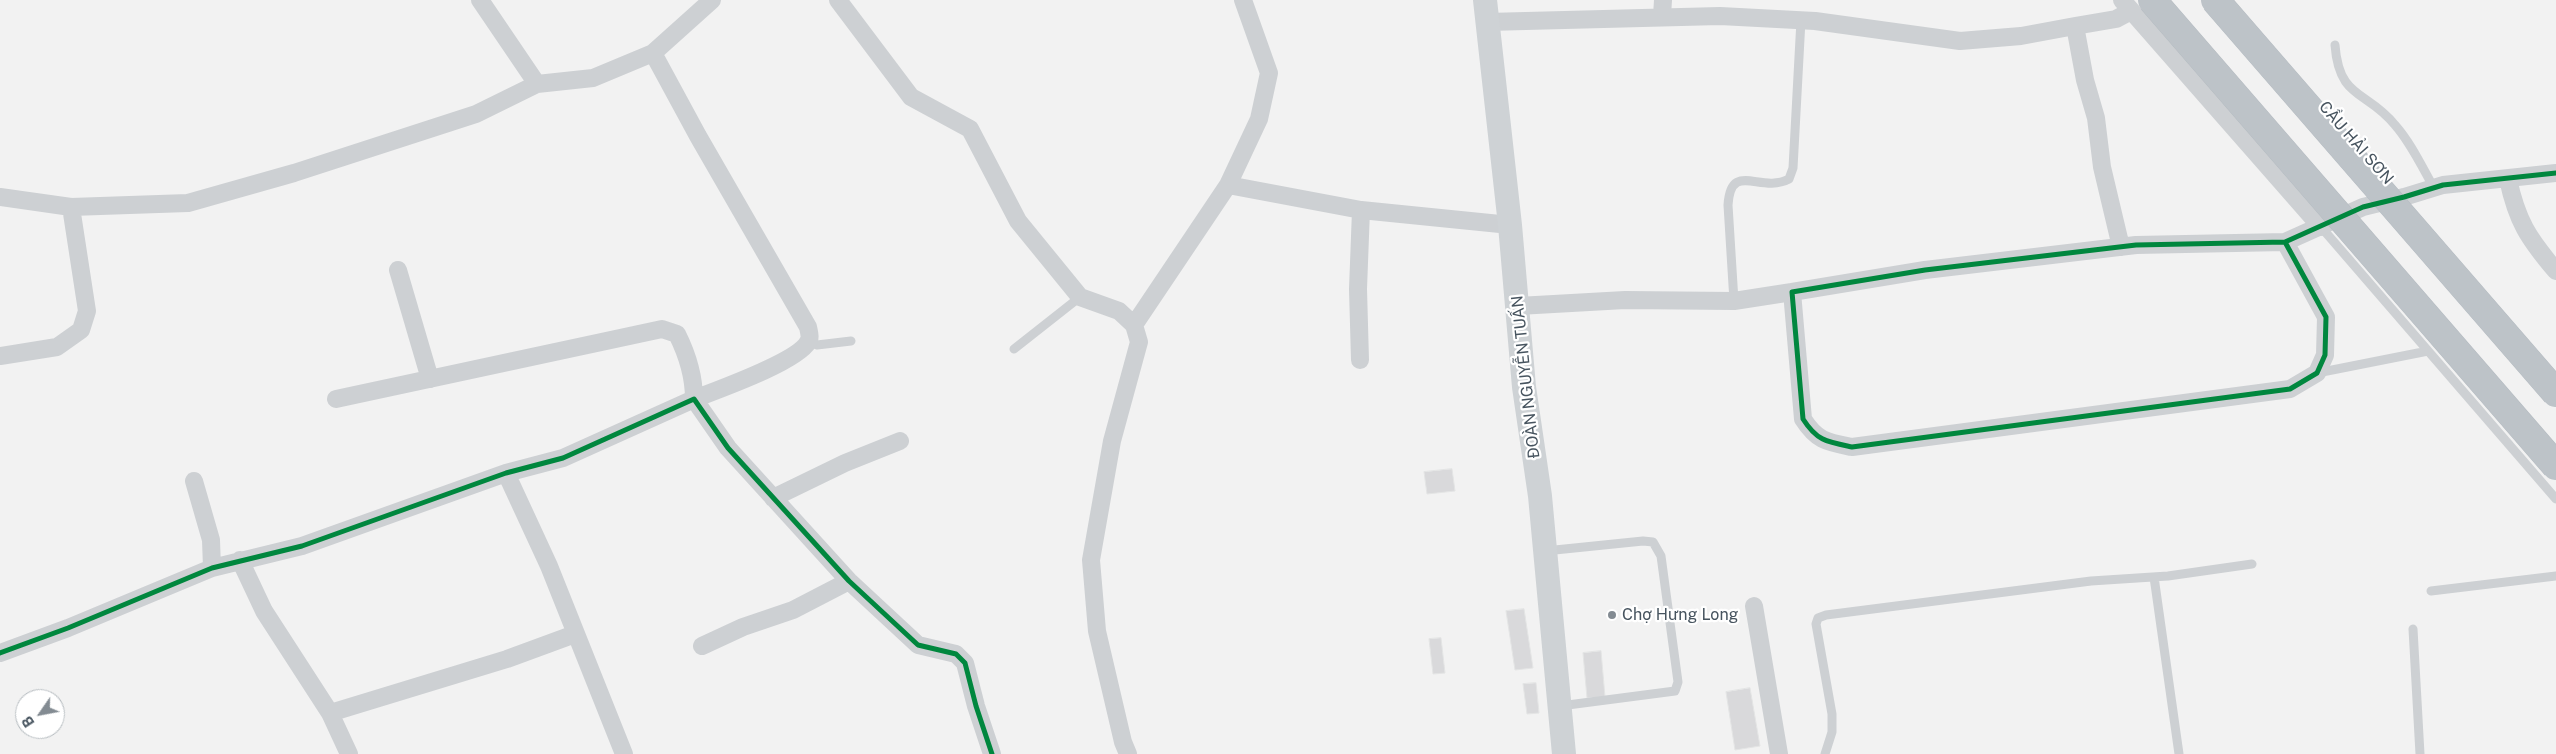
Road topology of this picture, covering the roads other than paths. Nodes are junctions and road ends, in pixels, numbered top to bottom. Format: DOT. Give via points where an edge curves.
graph roads {
  1 [pos="480,0"];
  2 [pos="712,0"];
  3 [pos="838,0"];
  4 [pos="1243,0"];
  5 [pos="2215,0"];
  6 [pos="2135,4"];
  7 [pos="1662,8"];
  8 [pos="1486,11"];
  9 [pos="1801,20"];
  10 [pos="2075,26"];
  11 [pos="2335,45"];
  12 [pos="653,53"];
  13 [pos="537,84"];
  14 [pos="2556,173"];
  15 [pos="2508,179"];
  16 [pos="1228,185"];
  17 [pos="2434,188"];
  18 [pos="0,198"];
  19 [pos="71,207"];
  20 [pos="1361,210"];
  21 [pos="1510,225"];
  22 [pos="2321,227"];
  23 [pos="2285,242"];
  24 [pos="2121,247"];
  25 [pos="398,270"];
  26 [pos="2556,271"];
  27 [pos="1792,292"];
  28 [pos="1080,297"];
  29 [pos="1734,301"];
  30 [pos="1518,306"];
  31 [pos="1134,325"];
  32 [pos="851,341"];
  33 [pos="808,342"];
  34 [pos="1014,349"];
  35 [pos="2428,351"];
  36 [pos="0,356"];
  37 [pos="1360,360"];
  38 [pos="2317,373"];
  39 [pos="430,379"];
  40 [pos="2556,393"];
  41 [pos="336,399"];
  42 [pos="694,399"];
  43 [pos="900,441"];
  44 [pos="2556,466"];
  45 [pos="506,473"];
  46 [pos="194,481"];
  47 [pos="773,498"];
  48 [pos="2556,499"];
  49 [pos="1545,551"];
  50 [pos="240,560"];
  51 [pos="2252,564"];
  52 [pos="212,568"];
  53 [pos="2556,576"];
  54 [pos="2154,577"];
  55 [pos="849,581"];
  56 [pos="2431,591"];
  57 [pos="1754,606"];
  58 [pos="2413,629"];
  59 [pos="575,634"];
  60 [pos="702,646"];
  61 [pos="0,653"];
  62 [pos="1560,706"];
  63 [pos="330,712"];
  64 [pos="350,754"];
  65 [pos="624,754"];
  66 [pos="992,754"];
  67 [pos="1128,754"];
  68 [pos="1564,754"];
  69 [pos="1779,754"];
  70 [pos="1824,754"];
  71 [pos="2179,754"];
  72 [pos="2420,754"];
  1 -- 13 [label="street"];
  2 -- 12 [label="street"];
  3 -- 28 [label="street" via="911,97 970,130 1018,221"];
  4 -- 16 [label="street" via="1269,74 1258,118"];
  5 -- 40 [label="highway, CẦU HẢI SƠN, bridge"];
  6 -- 10 [label="street" via="2116,19"];
  6 -- 22 [label="street"];
  6 -- 44 [label="highway, bridge"];
  7 -- 8 [label="street"];
  7 -- 9 [label="street" via="1720,16"];
  8 -- 21 [label="main road, ĐOÀN NGUYỄN TUẤN"];
  9 -- 10 [label="street" via="1960,41 2021,36"];
  9 -- 29 [label="lane" via="1789,179 1780,184 1743,180 1733,184 1729,190"];
  10 -- 24 [label="street"];
  11 -- 17 [label="lane" via="2337,66 2346,85 2395,124"];
  12 -- 13 [label="street" via="593,78"];
  12 -- 33 [label="street" via="808,327"];
  13 -- 19 [label="street" via="476,114 294,173 188,203"];
  14 -- 15 [label="street"];
  15 -- 17 [label="street"];
  15 -- 26 [label="street" via="2523,229"];
  16 -- 20 [label="street"];
  16 -- 31 [label="street"];
  17 -- 22 [label="street" via="2363,207"];
  18 -- 19 [label="street"];
  19 -- 36 [label="street" via="87,311 82,330 57,347"];
  20 -- 21 [label="street"];
  20 -- 37 [label="street"];
  21 -- 30 [label="main road, ĐOÀN NGUYỄN TUẤN"];
  22 -- 23 [label="street"];
  22 -- 35 [label="lane"];
  23 -- 24 [label="street"];
  23 -- 38 [label="street" via="2326,317 2325,355"];
  24 -- 27 [label="street" via="1925,270"];
  25 -- 39 [label="street"];
  27 -- 29 [label="street"];
  27 -- 38 [label="street" via="1803,419 1814,435 1829,443 1852,447 2290,389"];
  28 -- 31 [label="street" via="1119,312"];
  28 -- 34 [label="lane"];
  29 -- 30 [label="street" via="1625,300"];
  30 -- 49 [label="main road, ĐOÀN NGUYỄN TUẤN" via="1524,387"];
  31 -- 67 [label="street" via="1139,342 1112,441 1091,560 1097,631"];
  32 -- 33 [label="lane"];
  33 -- 42 [label="street" via="788,359"];
  35 -- 38 [label="lane"];
  35 -- 48 [label="lane"];
  39 -- 41 [label="street"];
  39 -- 42 [label="street" via="662,329 678,334 685,349 694,384"];
  42 -- 45 [label="street" via="563,458"];
  42 -- 47 [label="street" via="728,448"];
  43 -- 47 [label="street"];
  45 -- 50 [label="street" via="302,546"];
  45 -- 59 [label="street" via="549,566"];
  46 -- 52 [label="street" via="211,540"];
  47 -- 55 [label="street"];
  49 -- 62 [label="main road, ĐOÀN NGUYỄN TUẤN"];
  49 -- 62 [label="lane" via="1653,542 1661,556 1678,682 1675,691"];
  50 -- 52 [label="street"];
  50 -- 63 [label="street" via="264,611"];
  51 -- 54 [label="lane"];
  52 -- 61 [label="street"];
  53 -- 56 [label="lane"];
  54 -- 70 [label="lane" via="1998,592 1818,618 1816,624 1832,714 1832,732"];
  54 -- 71 [label="lane"];
  55 -- 60 [label="street" via="793,610 743,627"];
  55 -- 66 [label="street" via="918,645 956,654 965,663"];
  57 -- 69 [label="street"];
  58 -- 72 [label="lane"];
  59 -- 63 [label="street" via="507,659"];
  59 -- 65 [label="street"];
  62 -- 68 [label="main road, ĐOÀN NGUYỄN TUẤN"];
  63 -- 64 [label="street"];
}
